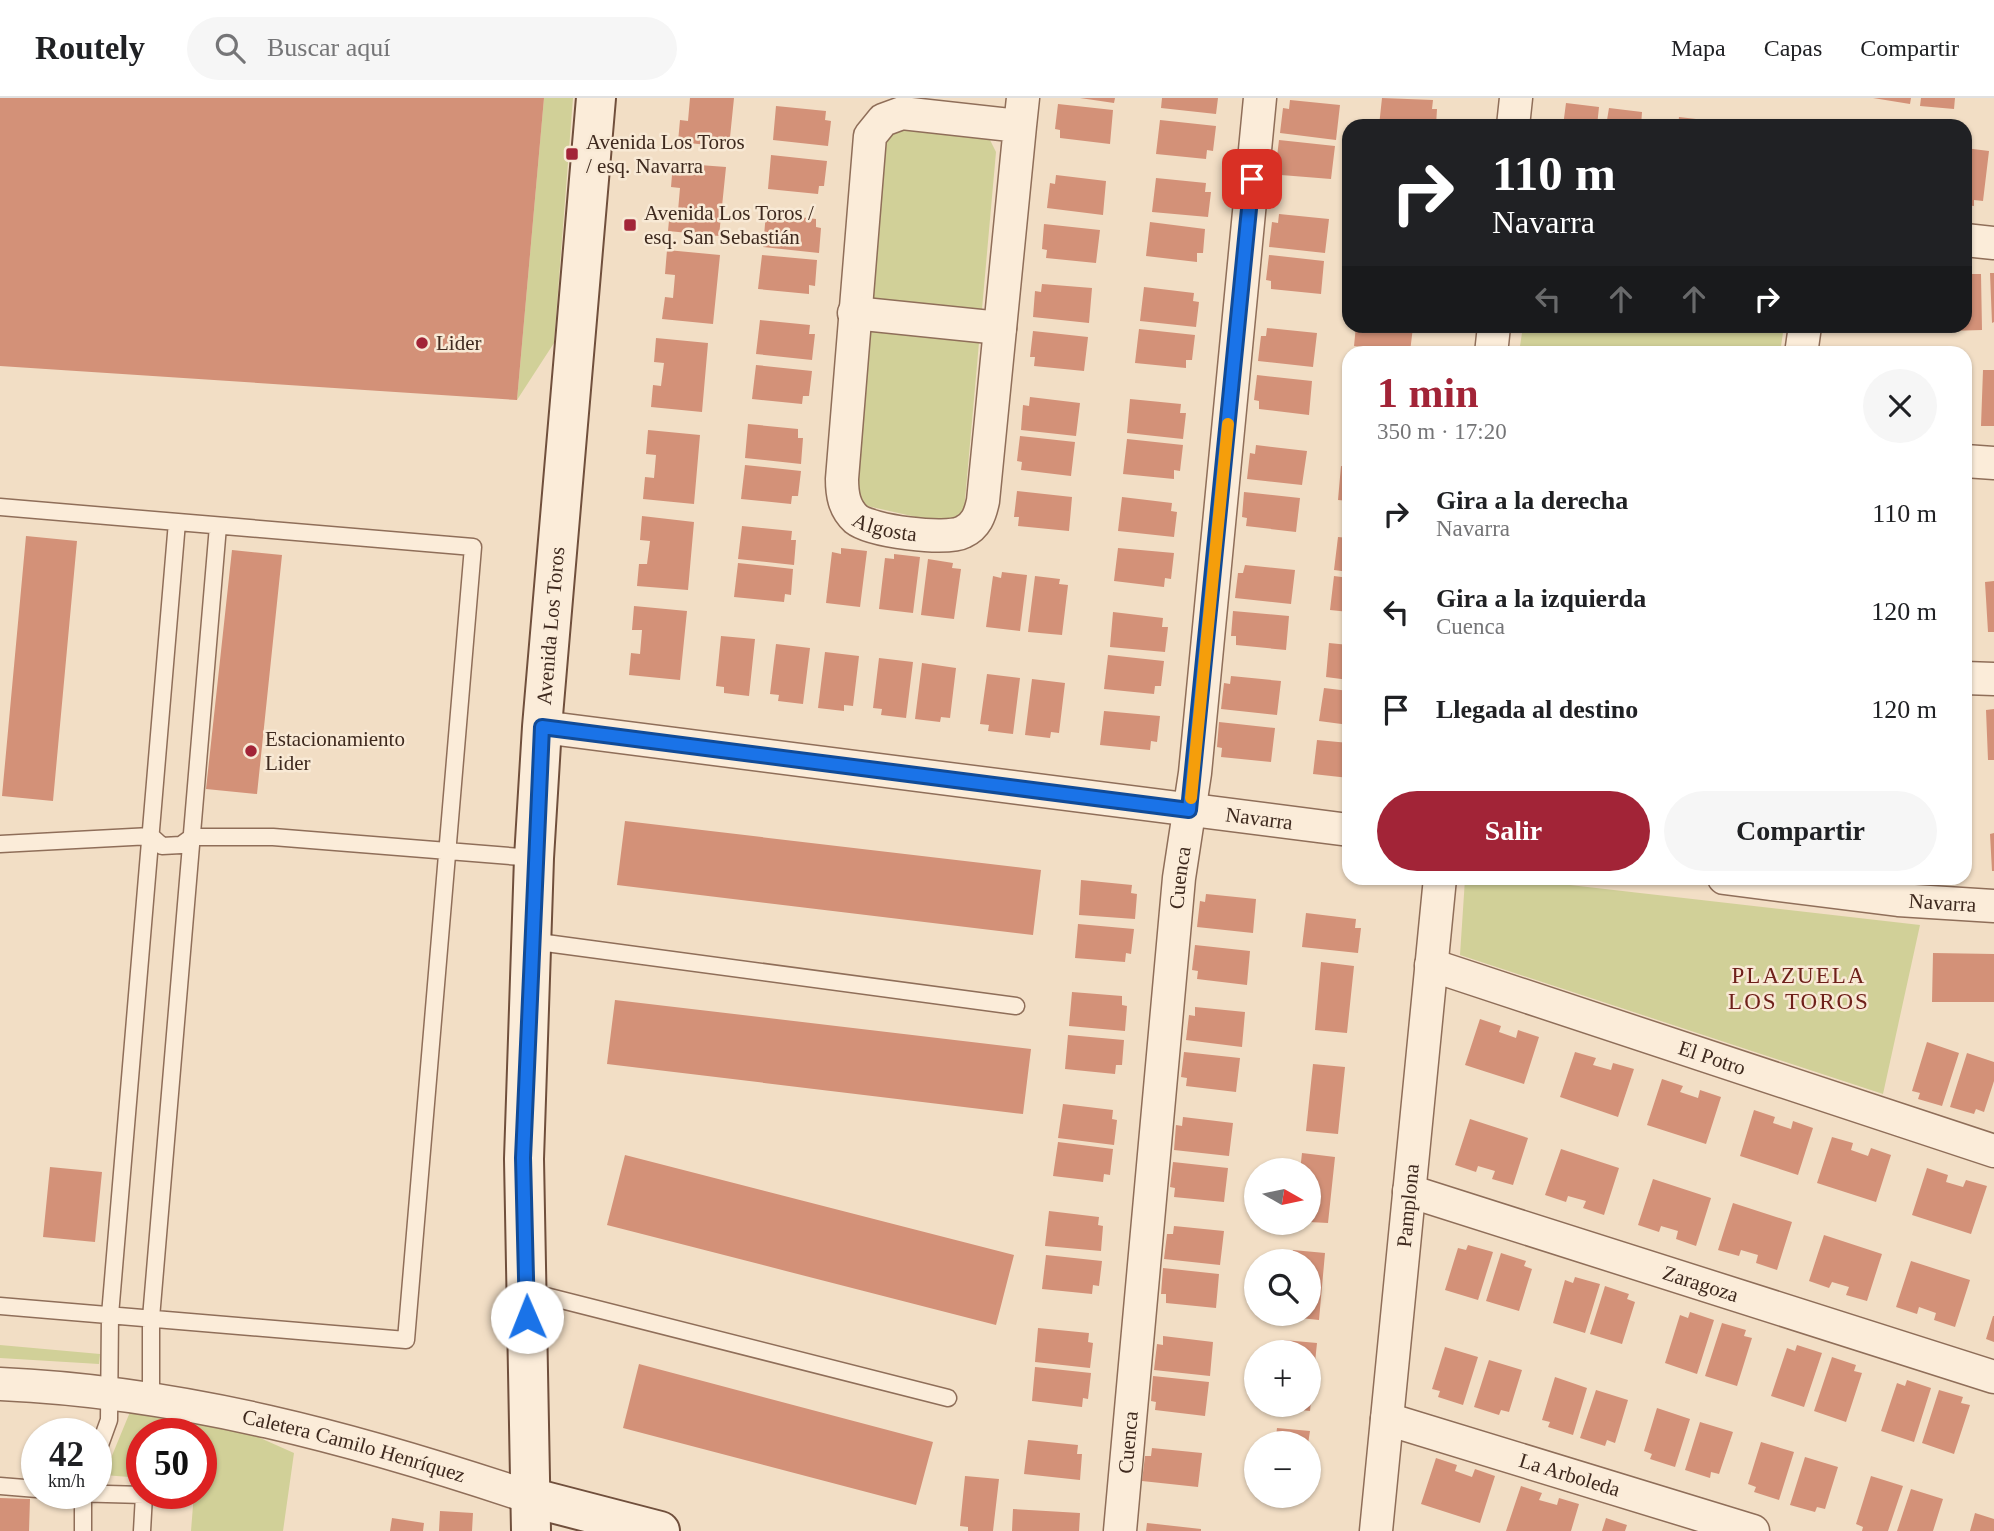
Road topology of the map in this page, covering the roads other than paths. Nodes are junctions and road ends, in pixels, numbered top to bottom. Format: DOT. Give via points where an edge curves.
graph roads {
  1 [pos="596,98"];
  2 [pos="1260,98"];
  3 [pos="1516,98"];
  4 [pos="1021,112"];
  5 [pos="1514,119"];
  6 [pos="1972,241"];
  7 [pos="1994,243"];
  8 [pos="854,313"];
  9 [pos="1000,328"];
  10 [pos="1972,461"];
  11 [pos="1994,463"];
  12 [pos="0,507"];
  13 [pos="177,522"];
  14 [pos="218,526"];
  15 [pos="1972,678"];
  16 [pos="1994,679"];
  17 [pos="542,727"];
  18 [pos="1189,810"];
  19 [pos="1342,829"];
  20 [pos="151,836"];
  21 [pos="192,836"];
  22 [pos="0,844"];
  23 [pos="448,851"];
  24 [pos="534,858"];
  25 [pos="1439,885"];
  26 [pos="1779,885"];
  27 [pos="1994,906"];
  28 [pos="531,941"];
  29 [pos="1431,965"];
  30 [pos="1016,1006"];
  31 [pos="1994,1150"];
  32 [pos="1409,1191"];
  33 [pos="526,1292"];
  34 [pos="0,1306"];
  35 [pos="110,1315"];
  36 [pos="151,1318"];
  37 [pos="1994,1377"];
  38 [pos="0,1384"];
  39 [pos="108,1393"];
  40 [pos="948,1398"];
  41 [pos="151,1399"];
  42 [pos="109,1418"];
  43 [pos="1387,1419"];
  44 [pos="0,1486"];
  45 [pos="21,1488"];
  46 [pos="112,1494"];
  47 [pos="81,1509"];
  48 [pos="530,1514"];
  49 [pos="83,1531"];
  50 [pos="142,1531"];
  51 [pos="660,1531"];
  52 [pos="1119,1531"];
  53 [pos="1376,1531"];
  54 [pos="1753,1531"];
  1 -- 17 [label="main road, Avenida Los Toros"];
  2 -- 18 [label="street, Cuenca"];
  3 -- 5 [label="street"];
  4 -- 8 [label="street, Algosta" via="902,113 875,128 867,147"];
  4 -- 9 [label="street, Algosta"];
  6 -- 7 [label="street"];
  8 -- 9 [label="street"];
  8 -- 9 [label="street, Algosta" via="844,502 867,526 928,534 961,534 981,512"];
  10 -- 11 [label="street"];
  12 -- 13 [label="lane"];
  13 -- 14 [label="lane"];
  13 -- 20 [label="lane"];
  14 -- 21 [label="lane"];
  14 -- 23 [label="lane" via="473,547"];
  15 -- 16 [label="street"];
  17 -- 18 [label="street, Navarra"];
  17 -- 24 [label="main road, Avenida Los Toros"];
  18 -- 19 [label="street, Navarra"];
  18 -- 52 [label="street, Cuenca"];
  20 -- 21 [label="lane" via="162,846 181,845"];
  20 -- 22 [label="lane"];
  20 -- 35 [label="lane"];
  21 -- 23 [label="lane" via="273,836"];
  21 -- 36 [label="lane"];
  23 -- 24 [label="lane"];
  23 -- 36 [label="lane" via="406,1340"];
  24 -- 28 [label="main road, Avenida Los Toros"];
  25 -- 29 [label="street, Pamplona"];
  26 -- 27 [label="street, Navarra"];
  28 -- 30 [label="lane"];
  28 -- 33 [label="main road, Avenida Los Toros" via="523,1158"];
  29 -- 31 [label="street, El Potro"];
  29 -- 32 [label="street, Pamplona"];
  32 -- 37 [label="street, Zaragoza"];
  32 -- 43 [label="street, Pamplona"];
  33 -- 40 [label="lane"];
  33 -- 48 [label="main road, Avenida Los Toros"];
  34 -- 35 [label="lane"];
  35 -- 36 [label="lane"];
  35 -- 39 [label="lane"];
  36 -- 41 [label="lane"];
  38 -- 39 [label="street, Caletera Camilo Henríquez"];
  39 -- 41 [label="street, Caletera Camilo Henríquez"];
  39 -- 42 [label="lane"];
  41 -- 48 [label="street, Caletera Camilo Henríquez" via="344,1438"];
  43 -- 53 [label="street, Pamplona"];
  43 -- 54 [label="street, La Arboleda"];
  44 -- 45 [label="lane"];
  46 -- 50 [label="lane" via="144,1495"];
  47 -- 49 [label="lane"];
  48 -- 51 [label="main road, Caletera Camilo Henríquez"];
}
